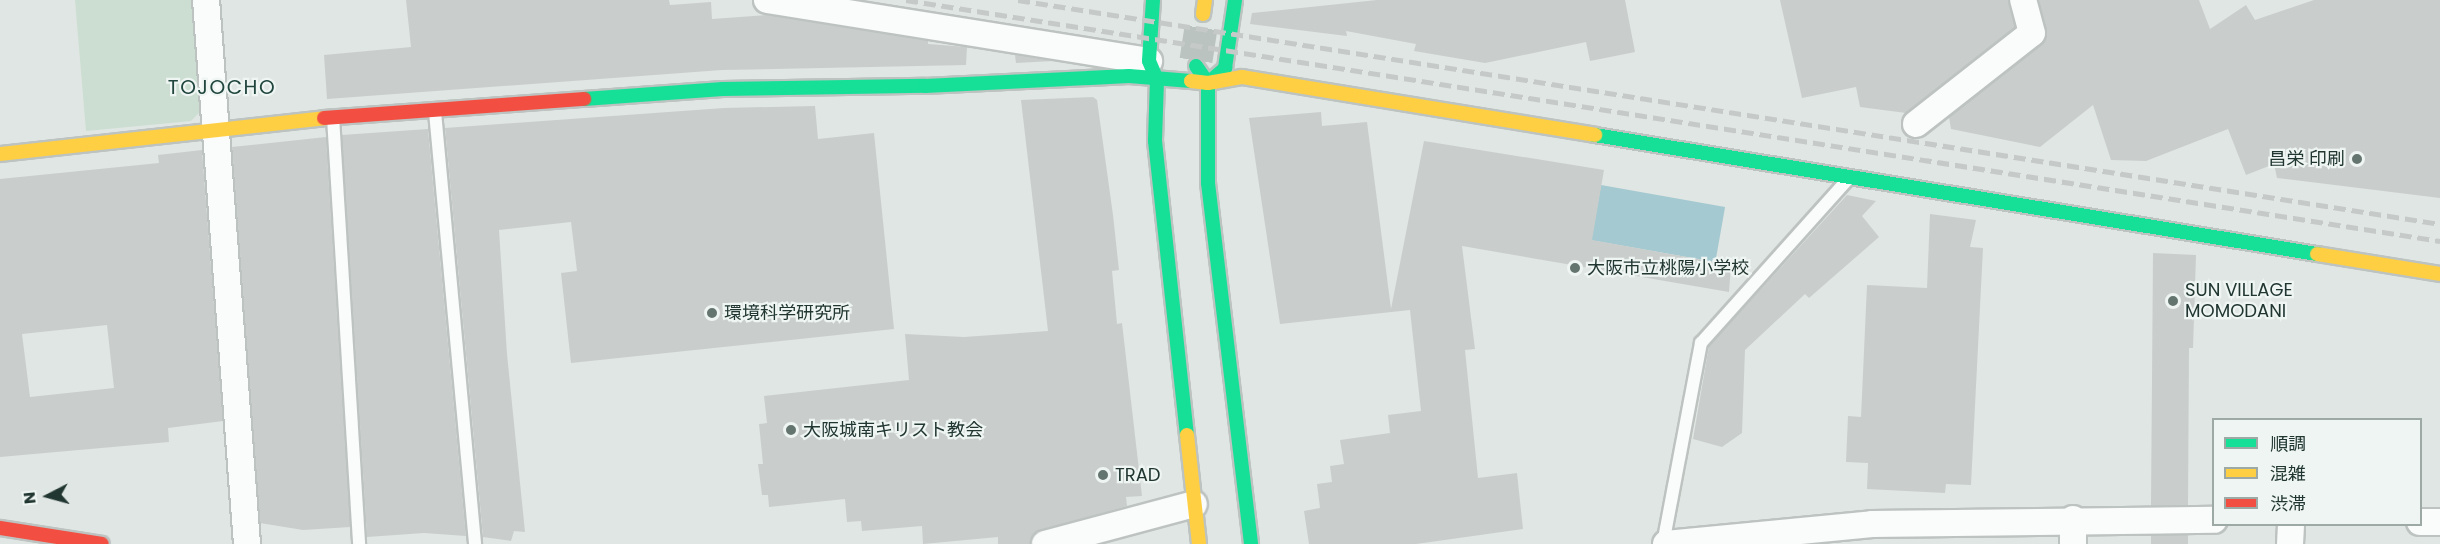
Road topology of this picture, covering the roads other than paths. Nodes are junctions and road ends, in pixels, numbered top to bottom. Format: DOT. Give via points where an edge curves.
graph roads {
  1 [pos="206,0"];
  2 [pos="767,0"];
  3 [pos="1153,0"];
  4 [pos="1235,0"];
  5 [pos="2023,0"];
  6 [pos="1165,37"];
  7 [pos="1196,60"];
  8 [pos="1153,70"];
  9 [pos="1208,83"];
  10 [pos="435,110"];
  11 [pos="333,117"];
  12 [pos="1916,124"];
  13 [pos="218,128"];
  14 [pos="0,154"];
  15 [pos="1850,177"];
  16 [pos="2440,274"];
  17 [pos="1194,504"];
  18 [pos="2212,520"];
  19 [pos="2422,522"];
  20 [pos="2440,522"];
  21 [pos="2291,526"];
  22 [pos="0,528"];
  23 [pos="2073,532"];
  24 [pos="24,538"];
  25 [pos="102,544"];
  26 [pos="247,544"];
  27 [pos="359,544"];
  28 [pos="475,544"];
  29 [pos="1045,544"];
  30 [pos="1199,544"];
  31 [pos="1251,544"];
  32 [pos="1665,544"];
  33 [pos="2290,544"];
  1 -- 13 [label="street"];
  2 -- 8 [label="street"];
  3 -- 8 [label="street"];
  4 -- 9 [label="street" via="1225,68"];
  5 -- 12 [label="street" via="2032,33"];
  6 -- 8 [label="street"];
  7 -- 9 [label="street"];
  8 -- 9 [label="street"];
  8 -- 10 [label="street" via="1129,76 925,86 723,89"];
  8 -- 17 [label="street" via="1155,141"];
  9 -- 15 [label="street" via="1242,77"];
  9 -- 31 [label="street" via="1208,183"];
  10 -- 11 [label="street"];
  10 -- 28 [label="lane"];
  11 -- 13 [label="street"];
  11 -- 27 [label="lane"];
  13 -- 14 [label="street"];
  13 -- 26 [label="street"];
  15 -- 16 [label="street"];
  15 -- 32 [label="lane" via="1701,343"];
  17 -- 29 [label="street"];
  17 -- 30 [label="street"];
  18 -- 23 [label="street"];
  19 -- 20 [label="street"];
  21 -- 33 [label="street"];
  22 -- 24 [label="street"];
  23 -- 32 [label="street" via="1872,524"];
  24 -- 25 [label="street"];
}
